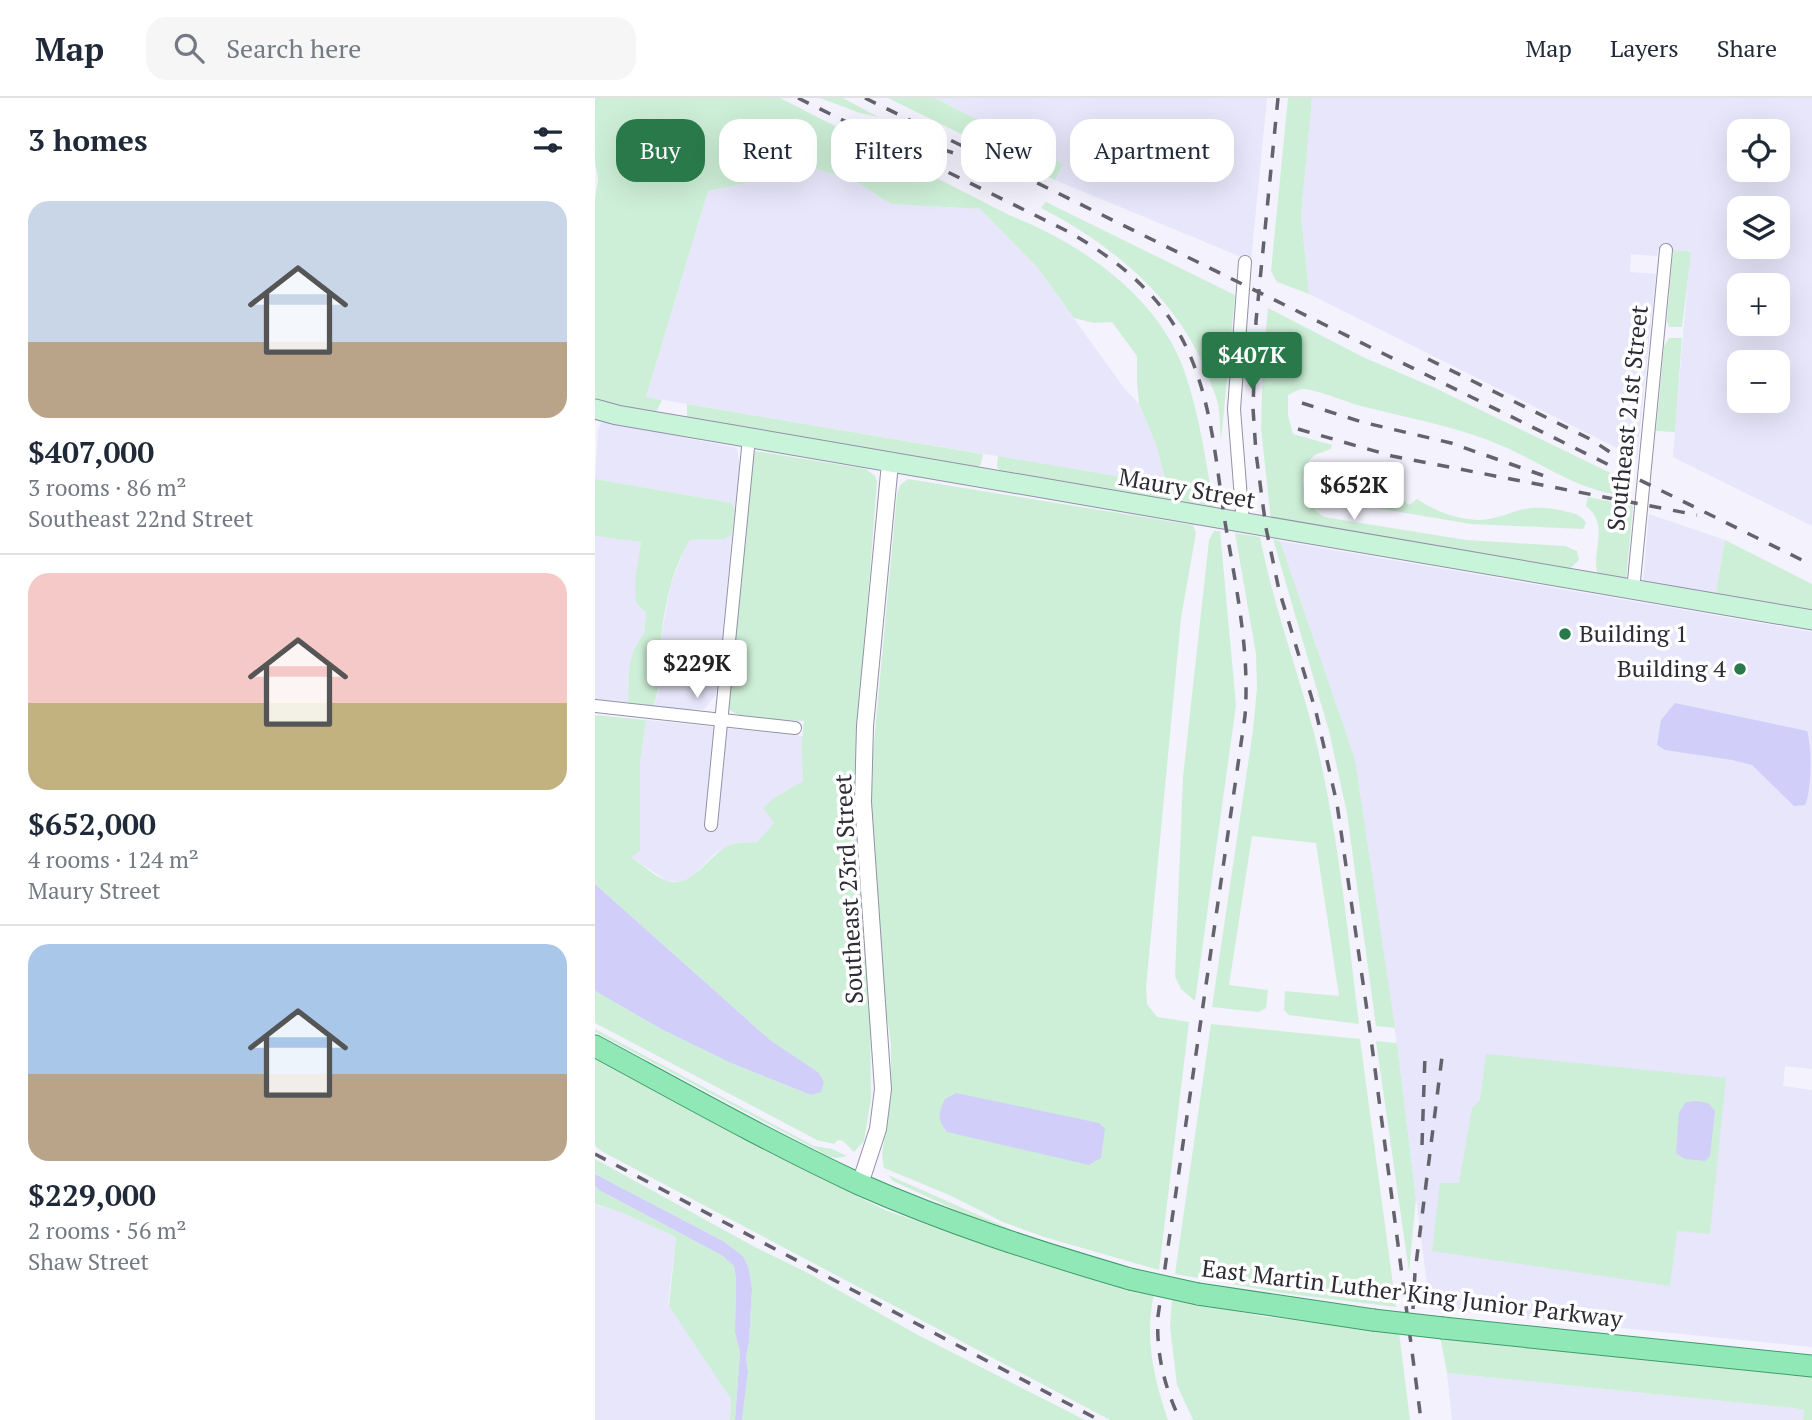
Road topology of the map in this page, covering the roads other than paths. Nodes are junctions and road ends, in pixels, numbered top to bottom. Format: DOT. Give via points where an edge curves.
graph roads {
  1 [pos="1666,250"];
  2 [pos="1245,262"];
  3 [pos="595,409"];
  4 [pos="749,438"];
  5 [pos="890,463"];
  6 [pos="1243,524"];
  7 [pos="1633,591"];
  8 [pos="1812,620"];
  9 [pos="595,706"];
  10 [pos="720,720"];
  11 [pos="795,728"];
  12 [pos="711,825"];
  13 [pos="595,1046"];
  14 [pos="860,1184"];
  15 [pos="1812,1366"];
  1 -- 7 [label="street, Southeast 21st Street"];
  2 -- 6 [label="street" via="1234,409"];
  3 -- 4 [label="main road, Maury Street"];
  4 -- 5 [label="main road, Maury Street"];
  4 -- 10 [label="street"];
  5 -- 6 [label="main road, Maury Street"];
  5 -- 14 [label="street, Southeast 23rd Street" via="865,726 863,802 883,1089 877,1129"];
  6 -- 7 [label="main road, Maury Street"];
  7 -- 8 [label="main road, Maury Street"];
  9 -- 10 [label="street"];
  10 -- 11 [label="street"];
  10 -- 12 [label="street"];
  13 -- 14 [label="main road, East Martin Luther King Junior Parkway"];
  14 -- 15 [label="main road, East Martin Luther King Junior Parkway, bridge" via="975,1231 1130,1279 1198,1294 1373,1320"];
}
